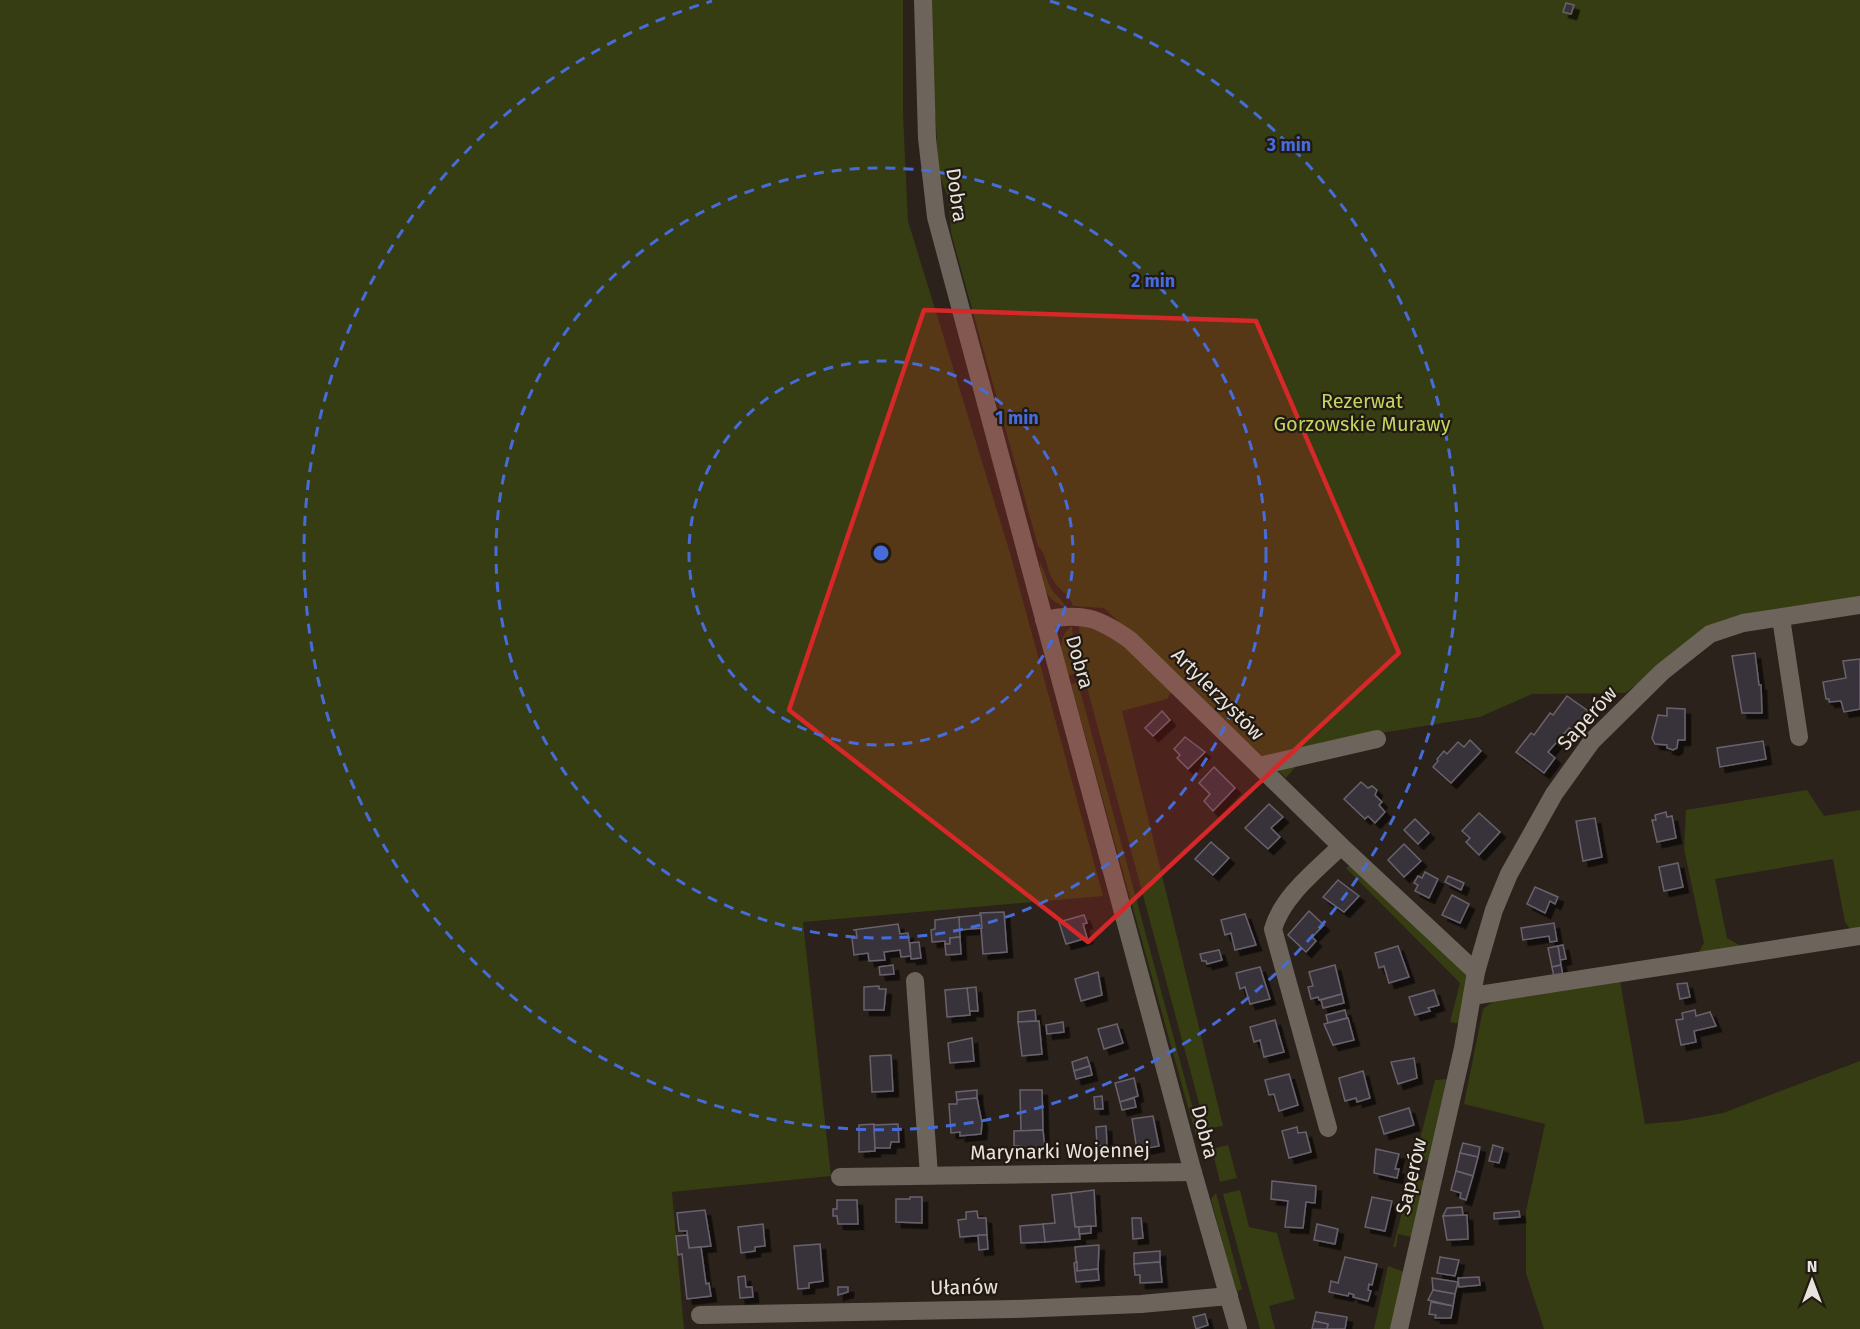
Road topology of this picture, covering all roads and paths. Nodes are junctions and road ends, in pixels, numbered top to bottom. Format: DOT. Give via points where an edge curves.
graph roads {
  1 [pos="923,0"];
  2 [pos="1860,605"];
  3 [pos="1781,618"];
  4 [pos="1044,620"];
  5 [pos="1799,737"];
  6 [pos="1377,739"];
  7 [pos="1259,766"];
  8 [pos="1341,846"];
  9 [pos="1860,936"];
  10 [pos="1476,972"];
  11 [pos="915,981"];
  12 [pos="1472,996"];
  13 [pos="1329,1128"];
  14 [pos="1193,1172"];
  15 [pos="929,1175"];
  16 [pos="840,1177"];
  17 [pos="1229,1296"];
  18 [pos="700,1316"];
  19 [pos="1238,1329"];
  20 [pos="1399,1329"];
  1 -- 4 [label="street, Dobra" via="927,138 936,217"];
  2 -- 3 [label="street, Saperów"];
  3 -- 5 [label="street"];
  3 -- 10 [label="street, Saperów" via="1743,623 1710,634 1662,672 1592,741 1554,794 1516,861 1494,910"];
  4 -- 7 [label="street, Artylerzystów" via="1085,616 1110,626 1155,663"];
  4 -- 14 [label="street, Dobra"];
  6 -- 7 [label="street"];
  7 -- 8 [label="street, Artylerzystów"];
  8 -- 10 [label="street, Artylerzystów"];
  8 -- 13 [label="street" via="1286,902 1273,929"];
  9 -- 12 [label="street"];
  10 -- 12 [label="street, Saperów"];
  11 -- 15 [label="street"];
  12 -- 20 [label="street, Saperów"];
  14 -- 15 [label="street, Marynarki Wojennej"];
  14 -- 17 [label="street, Dobra"];
  15 -- 16 [label="street, Marynarki Wojennej"];
  17 -- 18 [label="street, Ułanów" via="1014,1309"];
  17 -- 19 [label="street, Dobra"];
}
